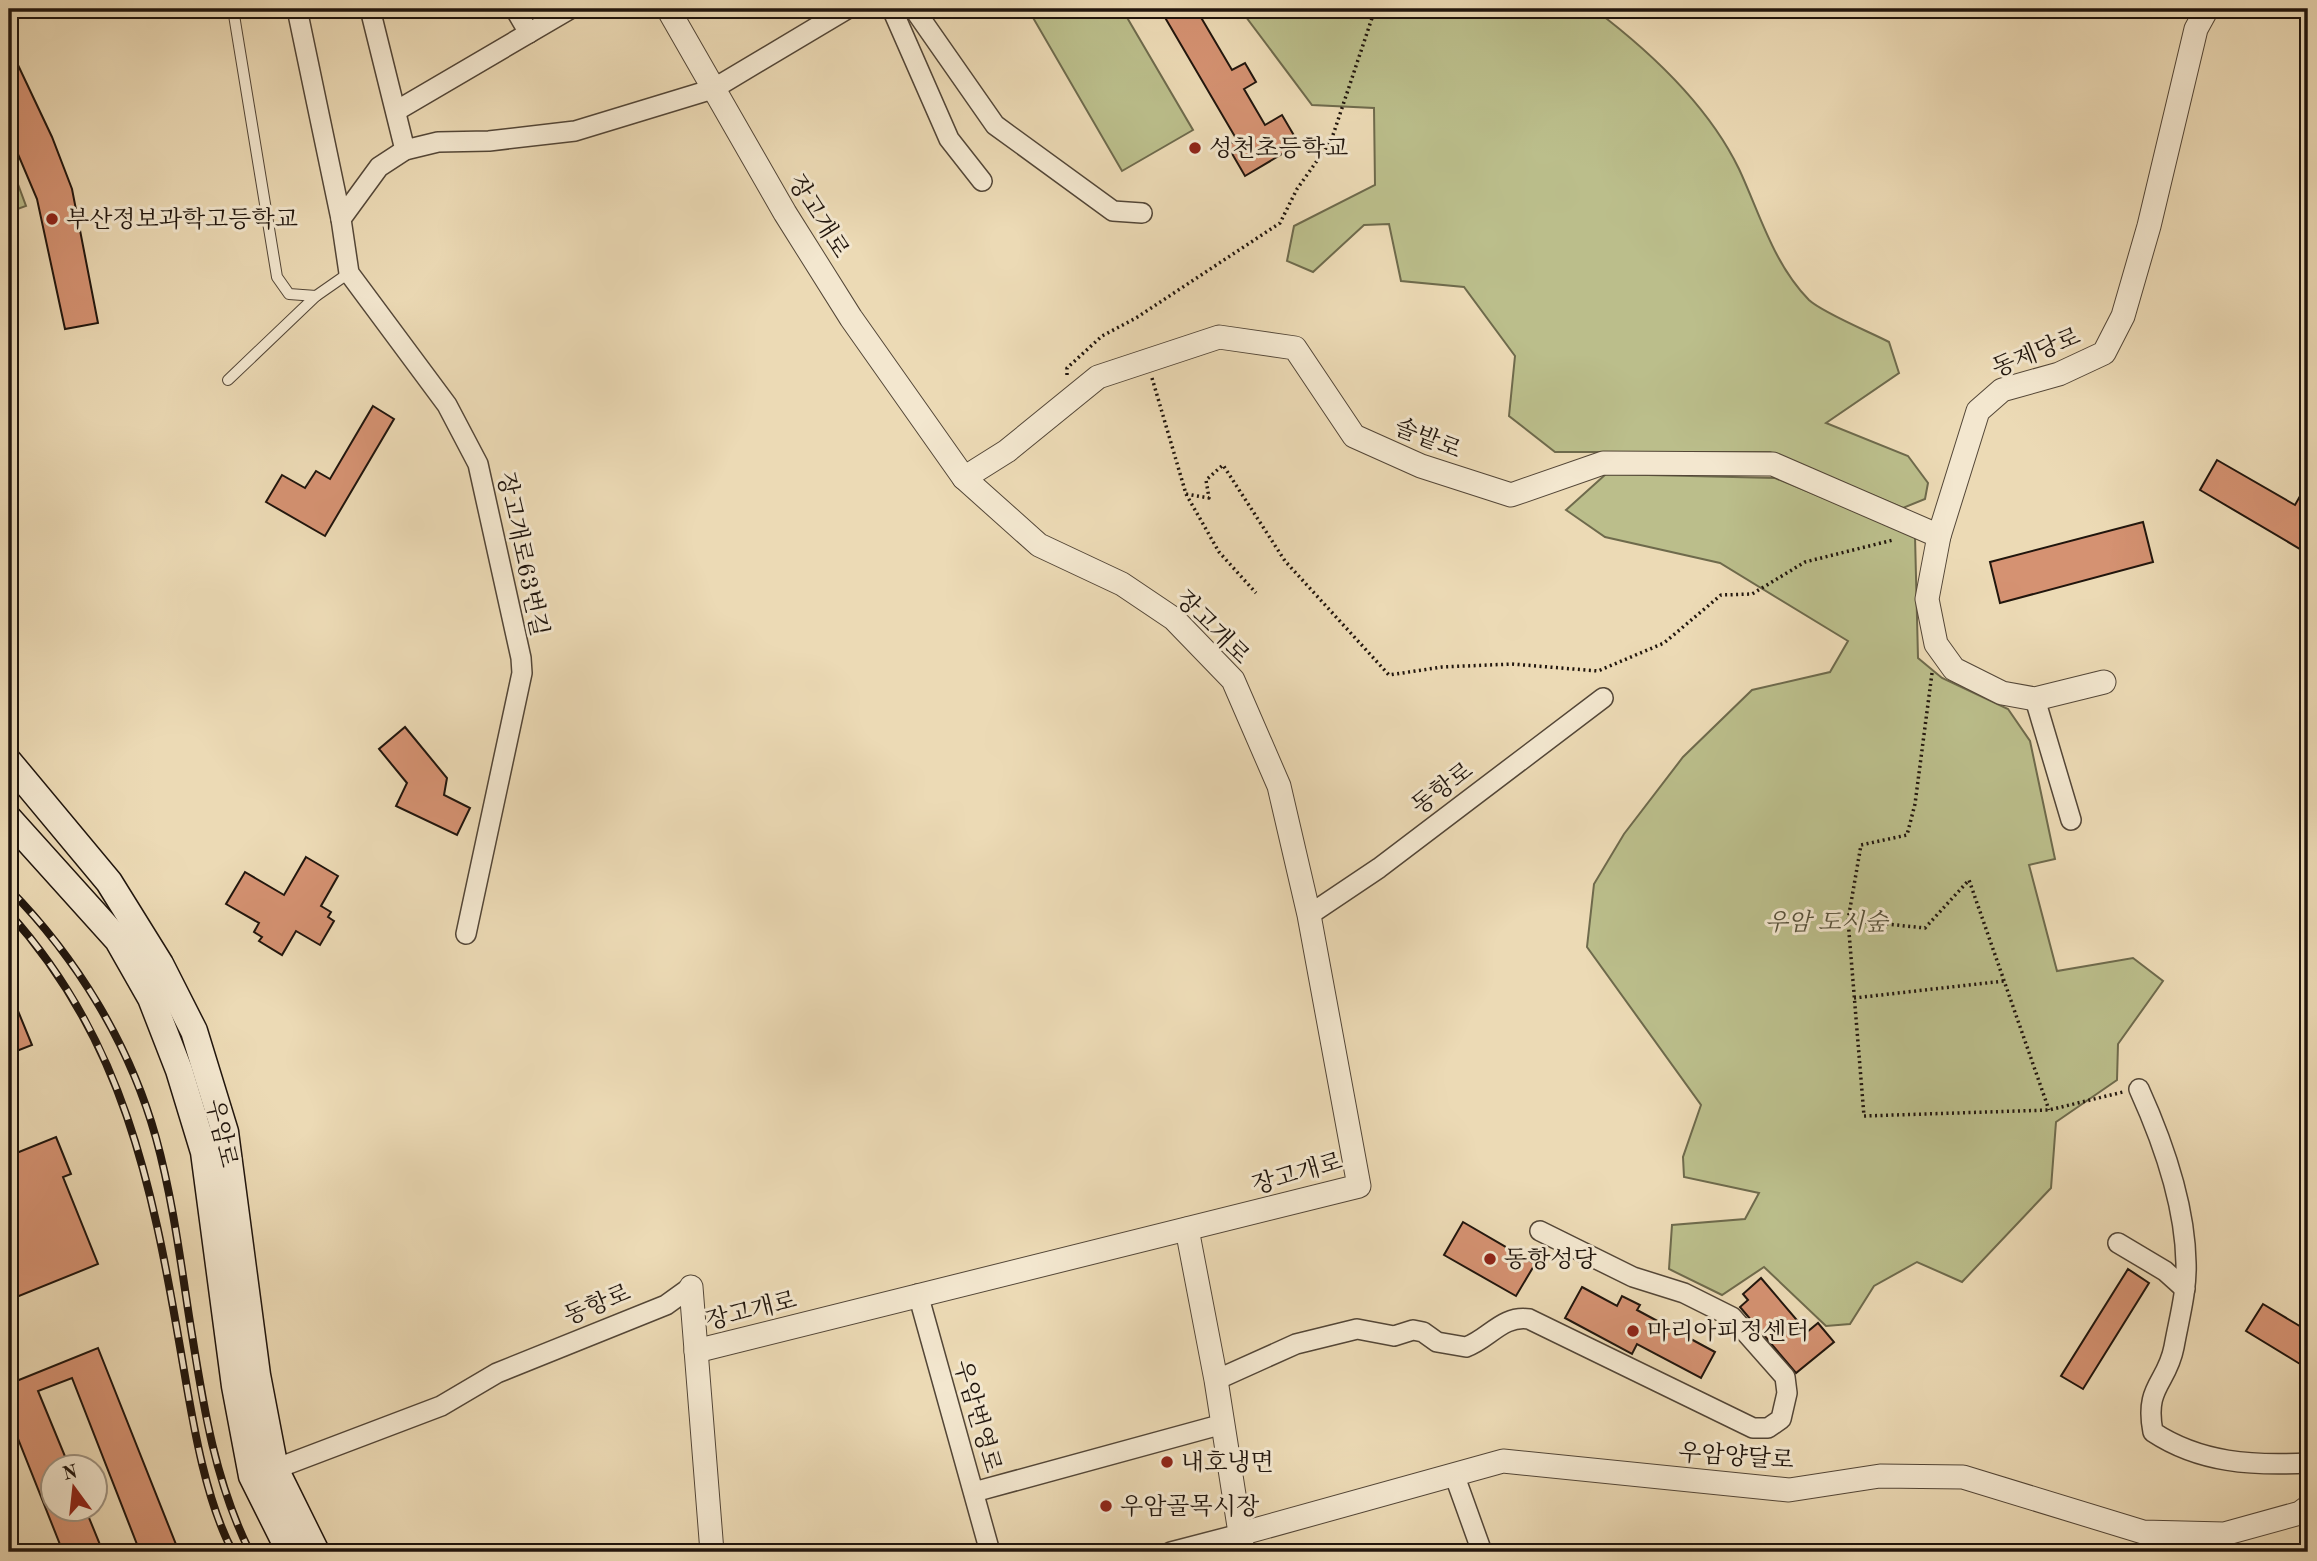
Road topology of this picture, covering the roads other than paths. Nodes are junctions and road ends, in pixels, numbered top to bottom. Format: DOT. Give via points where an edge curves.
graph roads {
  1 [pos="233,9"];
  2 [pos="297,9"];
  3 [pos="370,9"];
  4 [pos="514,9"];
  5 [pos="570,9"];
  6 [pos="668,9"];
  7 [pos="847,9"];
  8 [pos="892,9"];
  9 [pos="914,9"];
  10 [pos="2207,9"];
  11 [pos="529,33"];
  12 [pos="713,89"];
  13 [pos="396,111"];
  14 [pos="405,150"];
  15 [pos="982,181"];
  16 [pos="1142,213"];
  17 [pos="341,219"];
  18 [pos="349,273"];
  19 [pos="316,296"];
  20 [pos="228,380"];
  21 [pos="964,478"];
  22 [pos="1938,542"];
  23 [pos="2104,682"];
  24 [pos="1603,698"];
  25 [pos="2035,699"];
  26 [pos="9,762"];
  27 [pos="9,819"];
  28 [pos="2071,820"];
  29 [pos="1309,915"];
  30 [pos="467,934"];
  31 [pos="2138,1089"];
  32 [pos="1187,1229"];
  33 [pos="1539,1231"];
  34 [pos="2118,1243"];
  35 [pos="691,1287"];
  36 [pos="2185,1289"];
  37 [pos="918,1294"];
  38 [pos="696,1351"];
  39 [pos="1216,1380"];
  40 [pos="1223,1424"];
  41 [pos="2308,1463"];
  42 [pos="275,1469"];
  43 [pos="1454,1474"];
  44 [pos="974,1492"];
  45 [pos="2308,1507"];
  46 [pos="1241,1543"];
  47 [pos="290,1552"];
  48 [pos="316,1552"];
  49 [pos="712,1552"];
  50 [pos="990,1552"];
  51 [pos="1171,1552"];
  52 [pos="1482,1552"];
  1 -- 19 [label="lane" via="277,278 289,294"];
  2 -- 17 [label="street, 장고개로63번길"];
  3 -- 13 [label="street"];
  4 -- 11 [label="street"];
  5 -- 11 [label="street"];
  6 -- 12 [label="street, 장고개로"];
  7 -- 12 [label="street"];
  8 -- 15 [label="street" via="949,139"];
  9 -- 16 [label="street" via="995,125 1113,211"];
  10 -- 22 [label="street, 동제당로" via="2196,29 2149,226 2117,328 2104,353 2059,374 2002,390 1978,411"];
  11 -- 13 [label="street"];
  12 -- 14 [label="street" via="575,131 438,142"];
  12 -- 21 [label="street, 장고개로" via="852,318"];
  13 -- 14 [label="street"];
  14 -- 17 [label="street" via="379,167"];
  17 -- 18 [label="street, 장고개로63번길"];
  18 -- 19 [label="lane"];
  18 -- 30 [label="street, 장고개로63번길" via="447,404 478,464 521,659 522,673"];
  19 -- 20 [label="lane"];
  21 -- 22 [label="street, 솔밭로" via="1007,451 1098,377 1219,337 1295,348 1354,436 1421,466 1511,495 1603,463 1773,464"];
  21 -- 29 [label="street, 장고개로" via="1039,545 1122,583 1174,619 1233,680 1279,786"];
  22 -- 25 [label="street, 동제당로" via="1927,599 1936,644 1954,669 2002,693"];
  23 -- 25 [label="street, 동제당로"];
  24 -- 29 [label="street, 동항로" via="1379,869"];
  25 -- 28 [label="street"];
  26 -- 42 [label="main road, 우암로" via="109,881 194,1031 225,1132 257,1376"];
  27 -- 47 [label="main road, 우암로" via="118,940 151,999 179,1070 204,1152 235,1386 252,1476"];
  29 -- 32 [label="street, 장고개로" via="1359,1185"];
  31 -- 36 [label="street" via="2163,1142 2186,1261"];
  32 -- 37 [label="street, 장고개로"];
  32 -- 39 [label="street"];
  33 -- 39 [label="street" via="1633,1277 1684,1293 1732,1317 1785,1377 1787,1393 1781,1419 1768,1428 1753,1428 1529,1319 1510,1319 1466,1347 1437,1342 1413,1330 1394,1336 1357,1328 1296,1344"];
  34 -- 36 [label="street"];
  35 -- 38 [label="street, 동항로"];
  35 -- 42 [label="street, 동항로" via="666,1304 497,1373 441,1406"];
  36 -- 41 [label="street" via="2173,1352 2154,1388 2149,1409 2153,1432 2178,1448 2232,1463"];
  37 -- 38 [label="street, 장고개로"];
  37 -- 44 [label="street, 우암번영로"];
  38 -- 49 [label="street, 동항로"];
  39 -- 40 [label="street"];
  40 -- 44 [label="street"];
  40 -- 46 [label="street"];
  42 -- 48 [label="main road, 우암로"];
  43 -- 45 [label="street, 우암양달로" via="1503,1461 1789,1490 1881,1476 1963,1477 2143,1532 2224,1534"];
  43 -- 46 [label="street, 우암양달로"];
  43 -- 52 [label="street"];
  44 -- 50 [label="street, 우암번영로"];
  46 -- 51 [label="street"];
}
